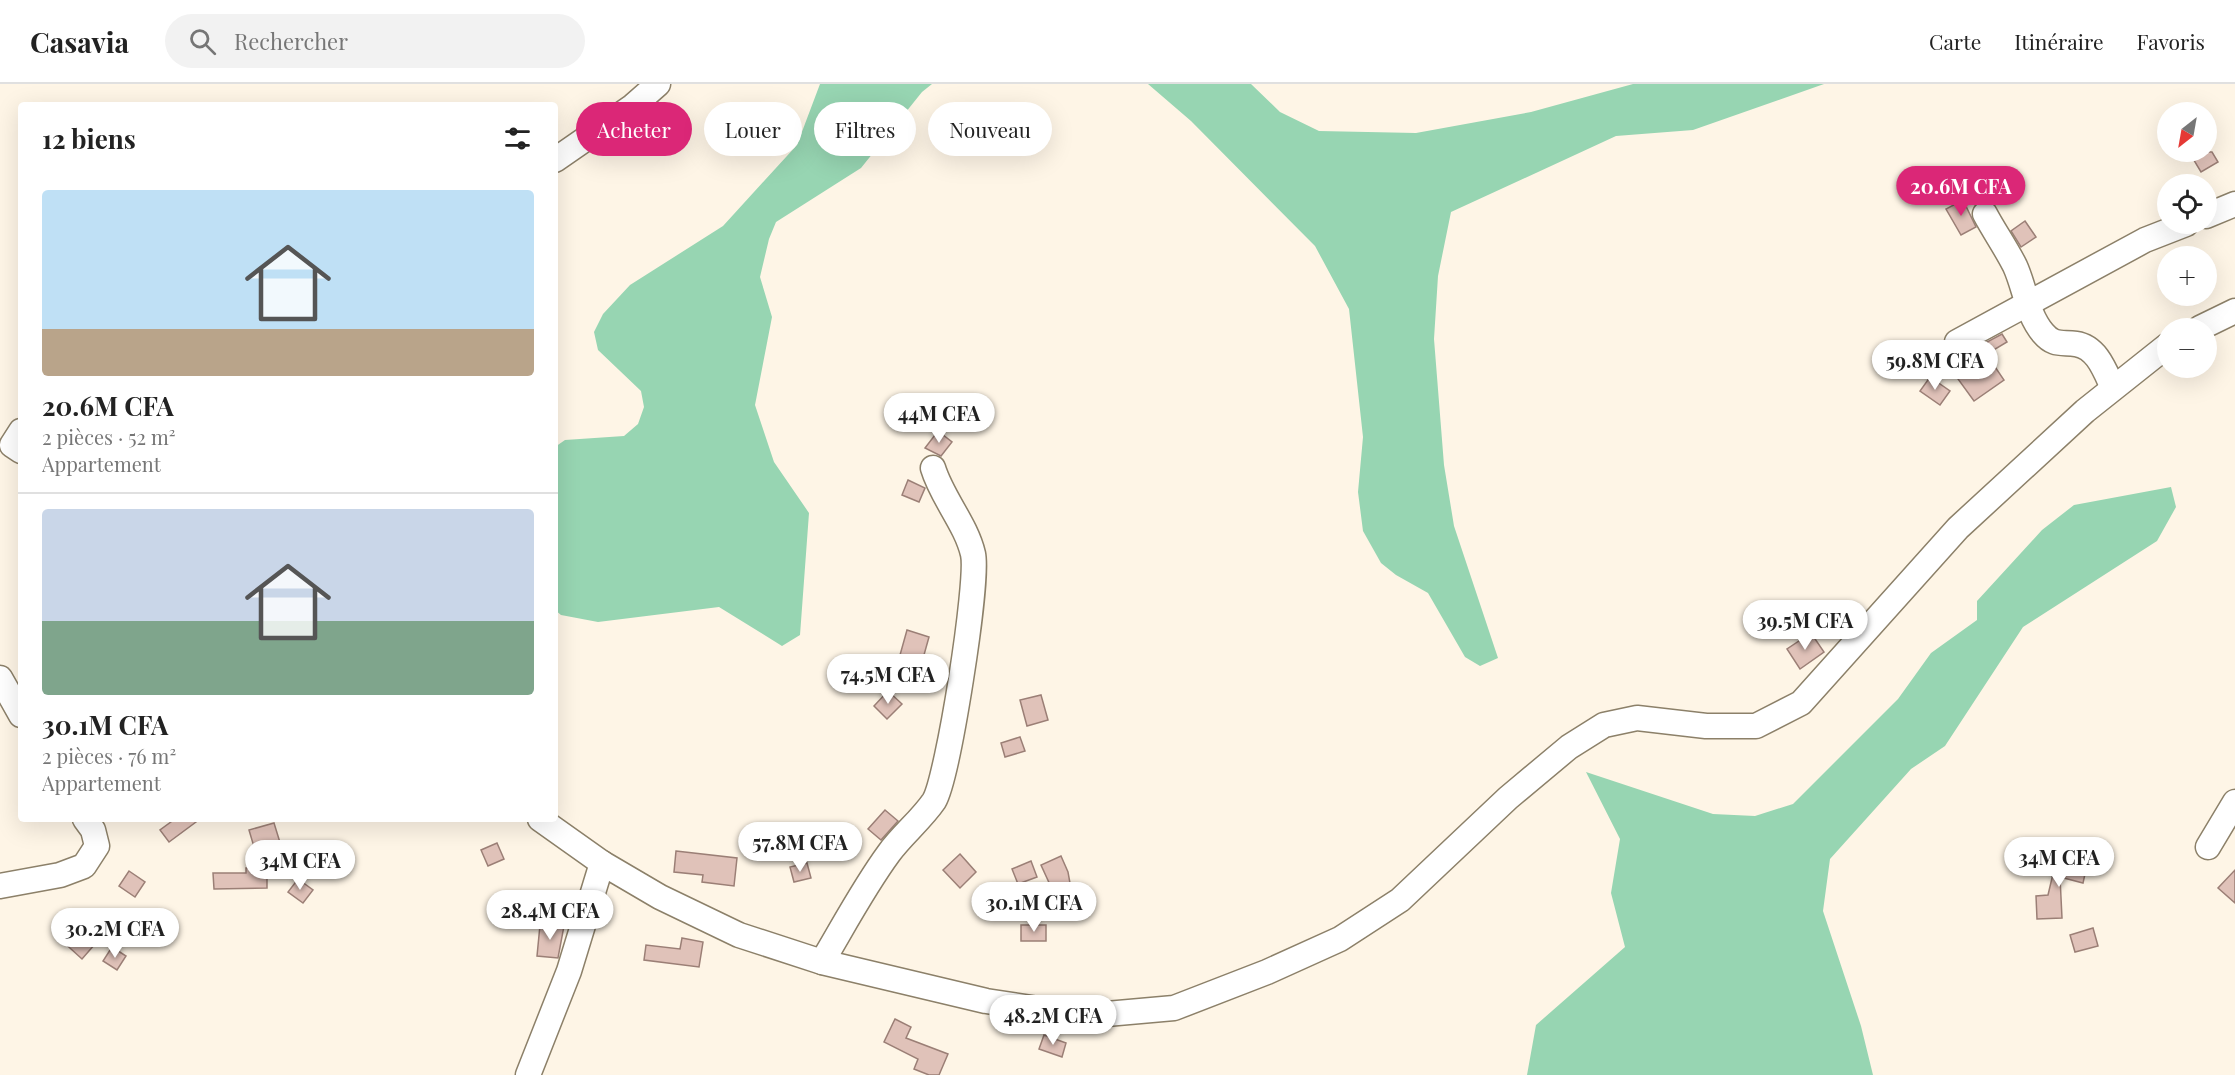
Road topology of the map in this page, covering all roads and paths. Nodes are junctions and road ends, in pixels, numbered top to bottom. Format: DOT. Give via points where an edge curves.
graph roads {
  1 [pos="658,84"];
  2 [pos="558,158"];
  3 [pos="2235,204"];
  4 [pos="2217,211"];
  5 [pos="1984,214"];
  6 [pos="2160,234"];
  7 [pos="2027,304"];
  8 [pos="2235,311"];
  9 [pos="2217,320"];
  10 [pos="1957,342"];
  11 [pos="2157,354"];
  12 [pos="2113,388"];
  13 [pos="933,468"];
  14 [pos="0,678"];
  15 [pos="18,710"];
  16 [pos="2235,802"];
  17 [pos="87,822"];
  18 [pos="544,822"];
  19 [pos="2208,847"];
  20 [pos="602,863"];
  21 [pos="0,886"];
  22 [pos="822,962"];
  23 [pos="528,1075"];
  1 -- 2 [label="street"];
  3 -- 4 [label="street"];
  5 -- 7 [label="street" via="2014,265"];
  6 -- 7 [label="street"];
  7 -- 10 [label="street"];
  7 -- 12 [label="street" via="2050,341 2076,344 2099,360"];
  8 -- 9 [label="street"];
  11 -- 12 [label="street"];
  12 -- 22 [label="street" via="1959,528 1801,704 1756,726 1706,726 1637,718 1604,724 1569,747 1508,798 1400,900 1340,939 1267,972 1174,1008 1084,1016 986,1001"];
  13 -- 22 [label="street" via="939,489 974,557 968,630 950,745 934,801 889,853"];
  14 -- 15 [label="street"];
  16 -- 19 [label="street"];
  17 -- 21 [label="street" via="97,846 84,866 60,875"];
  18 -- 20 [label="street"];
  20 -- 22 [label="street" via="660,897 740,935"];
  20 -- 23 [label="street" via="569,971"];
}
